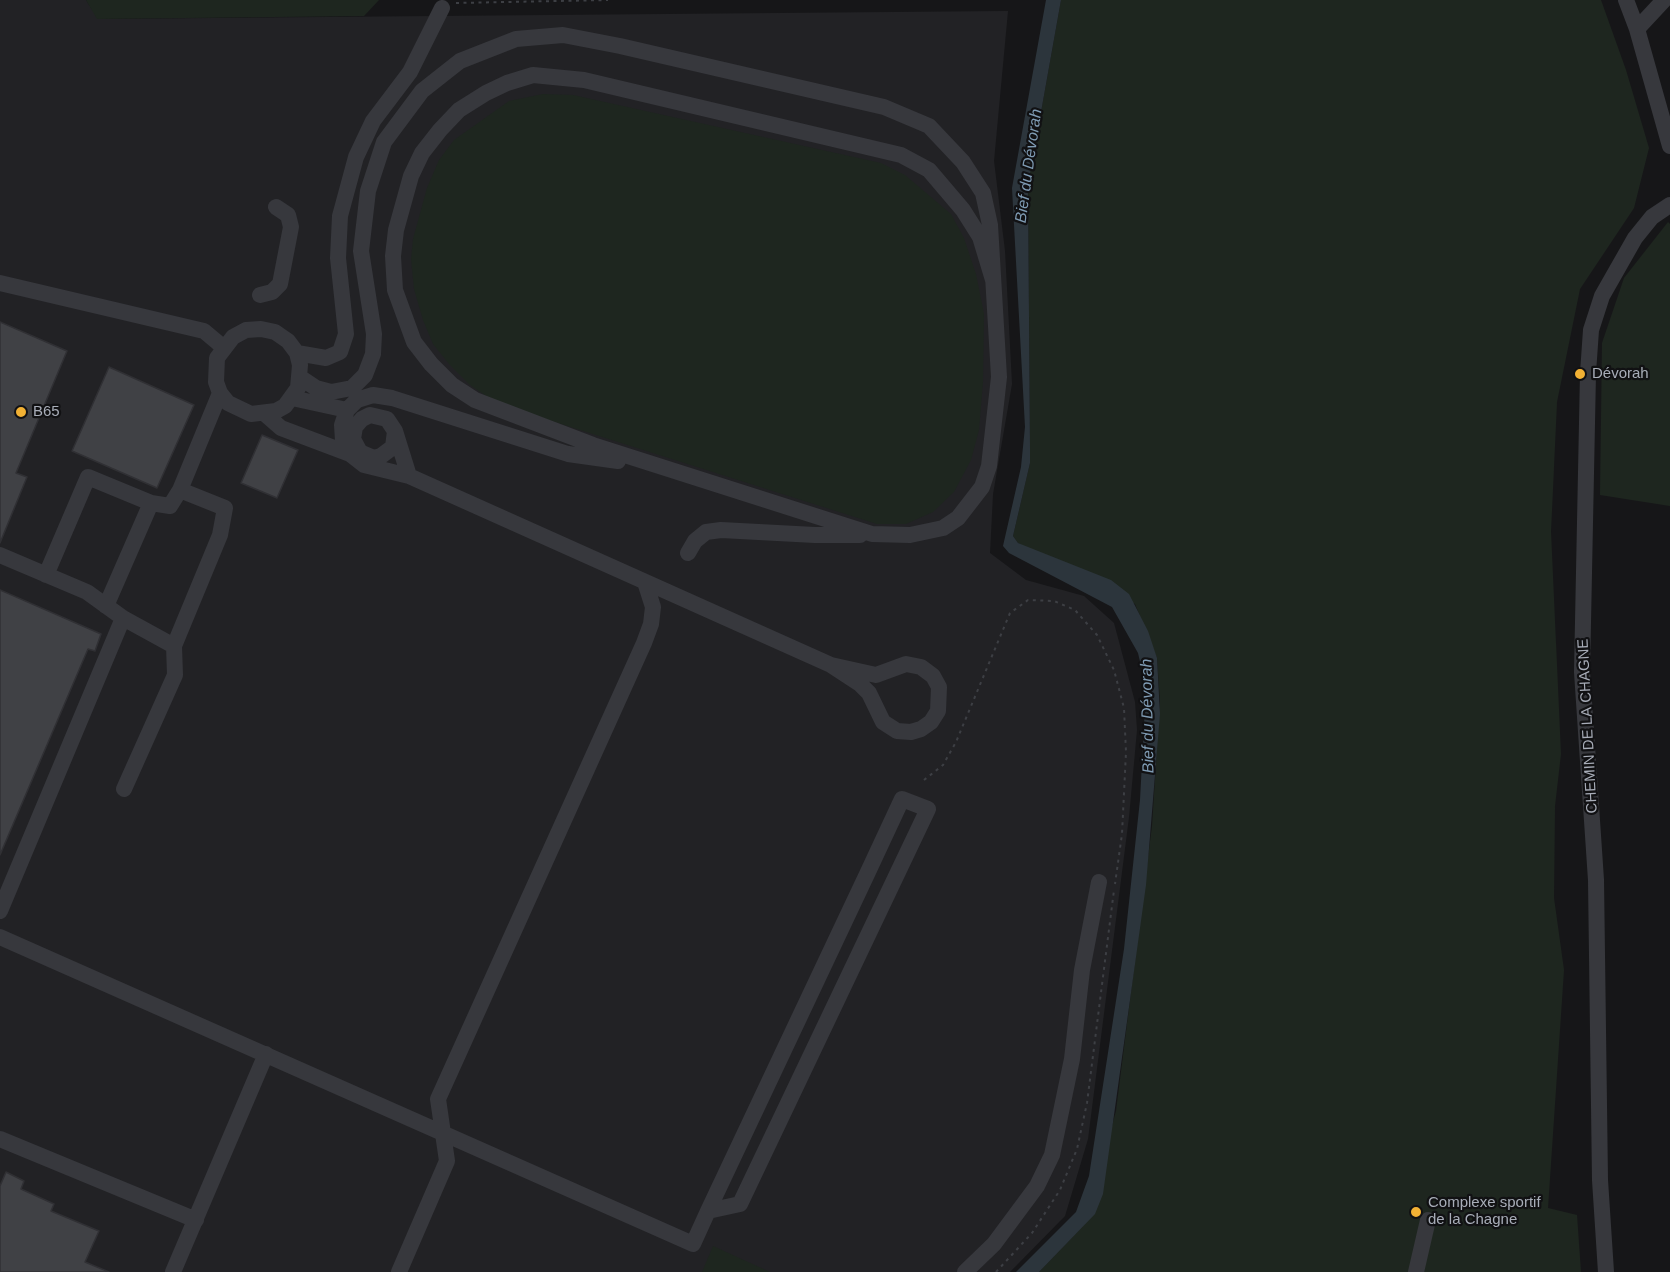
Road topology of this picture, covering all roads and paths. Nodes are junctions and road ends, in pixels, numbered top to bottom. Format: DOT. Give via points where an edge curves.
graph roads {
  1 [pos="608,0"];
  2 [pos="1626,0"];
  3 [pos="1664,0"];
  4 [pos="441,8"];
  5 [pos="1637,28"];
  6 [pos="1670,146"];
  7 [pos="1670,206"];
  8 [pos="276,207"];
  9 [pos="993,280"];
  10 [pos="0,283"];
  11 [pos="260,295"];
  12 [pos="223,347"];
  13 [pos="297,353"];
  14 [pos="301,378"];
  15 [pos="220,393"];
  16 [pos="292,398"];
  17 [pos="347,410"];
  18 [pos="266,414"];
  19 [pos="395,431"];
  20 [pos="350,454"];
  21 [pos="660,466"];
  22 [pos="410,476"];
  23 [pos="180,489"];
  24 [pos="151,503"];
  25 [pos="872,534"];
  26 [pos="688,553"];
  27 [pos="0,555"];
  28 [pos="46,575"];
  29 [pos="645,582"];
  30 [pos="106,606"];
  31 [pos="123,618"];
  32 [pos="174,646"];
  33 [pos="831,665"];
  34 [pos="924,780"];
  35 [pos="124,789"];
  36 [pos="1099,882"];
  37 [pos="0,911"];
  38 [pos="0,937"];
  39 [pos="266,1054"];
  40 [pos="442,1132"];
  41 [pos="0,1140"];
  42 [pos="708,1211"];
  43 [pos="196,1220"];
  44 [pos="1428,1220"];
  45 [pos="173,1272"];
  46 [pos="399,1272"];
  47 [pos="965,1272"];
  48 [pos="996,1272"];
  49 [pos="1416,1272"];
  50 [pos="1606,1272"];
  1 -- 4 [label="path" via="460,1"];
  2 -- 5 [label="street"];
  3 -- 5 [label="street"];
  4 -- 13 [label="street" via="410,72 374,121 356,157 340,216 338,258 346,334 340,352 326,358"];
  5 -- 6 [label="street"];
  7 -- 50 [label="street, CHEMIN DE LA CHAGNE" via="1652,217 1635,238 1602,296 1591,330 1588,372 1582,672 1596,880 1600,1180"];
  8 -- 11 [label="street" via="288,215 291,228 280,284 272,292"];
  9 -- 14 [label="street" via="990,225 983,193 963,162 929,126 884,106 620,46 563,35 516,39 452,67 422,91 384,142 368,191 361,251 374,334 373,354 365,375 352,388 331,392"];
  9 -- 21 [label="street" via="980,237 963,210 929,170 901,155 561,76 533,75 486,93 459,110 422,153 402,201 393,256 395,290 414,342 452,385 475,400 505,414"];
  9 -- 25 [label="street" via="999,377 989,466 982,487 958,518 943,528 910,535"];
  10 -- 12 [label="street" via="204,331"];
  12 -- 13 [label="street" via="246,330 261,329 276,332"];
  12 -- 15 [label="street" via="215,370"];
  13 -- 14 [label="street"];
  14 -- 16 [label="street"];
  15 -- 18 [label="street" via="239,410"];
  15 -- 23 [label="street"];
  16 -- 17 [label="street"];
  16 -- 18 [label="street" via="285,406"];
  17 -- 20 [label="street" via="342,433"];
  17 -- 21 [label="street" via="357,400 374,395 392,398 568,454"];
  18 -- 20 [label="street" via="281,428"];
  19 -- 22 [label="street"];
  20 -- 22 [label="street" via="383,472"];
  21 -- 25 [label="street"];
  22 -- 29 [label="street"];
  23 -- 24 [label="street" via="170,506"];
  23 -- 32 [label="street" via="225,508 220,535"];
  24 -- 28 [label="street" via="88,477"];
  24 -- 30 [label="street"];
  25 -- 26 [label="street" via="721,530 706,532"];
  27 -- 28 [label="street"];
  28 -- 30 [label="street" via="87,592"];
  29 -- 33 [label="street"];
  29 -- 40 [label="street" via="653,607 651,624 447,1076 438,1099"];
  30 -- 31 [label="street"];
  31 -- 32 [label="street"];
  31 -- 37 [label="street"];
  32 -- 35 [label="street" via="175,675"];
  33 -- 33 [label="street" via="876,675 906,664 921,667 939,687 938,711 921,729 897,731 883,722 869,693"];
  34 -- 48 [label="path" via="943,765 956,742 1010,613 1028,600 1054,601 1075,610 1101,644 1114,670 1124,708 1122,834 1087,1103 1077,1149 1060,1190 1032,1233"];
  36 -- 47 [label="street" via="1072,1059 1052,1155 1037,1186 1000,1236"];
  38 -- 39 [label="street"];
  39 -- 40 [label="street"];
  39 -- 43 [label="street"];
  40 -- 42 [label="street" via="693,1244"];
  40 -- 46 [label="street" via="447,1161"];
  41 -- 43 [label="street"];
  42 -- 42 [label="street" via="902,799 928,809 740,1204"];
  43 -- 45 [label="street"];
  44 -- 49 [label="street"];
}
